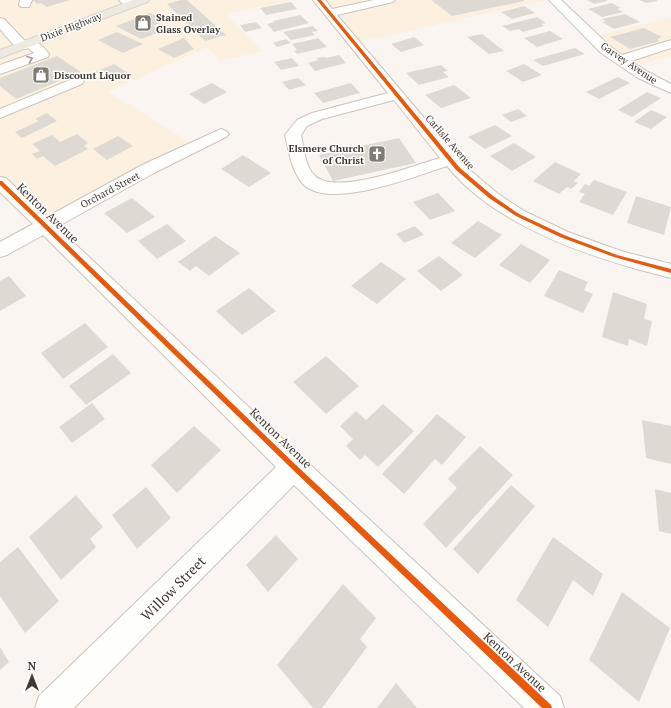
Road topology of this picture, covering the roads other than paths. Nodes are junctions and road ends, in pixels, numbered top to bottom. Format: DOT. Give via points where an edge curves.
graph roads {
  1 [pos="143,0"];
  2 [pos="318,0"];
  3 [pos="389,0"];
  4 [pos="555,0"];
  5 [pos="128,2"];
  6 [pos="366,2"];
  7 [pos="330,13"];
  8 [pos="0,22"];
  9 [pos="26,44"];
  10 [pos="671,44"];
  11 [pos="0,54"];
  12 [pos="620,60"];
  13 [pos="0,70"];
  14 [pos="77,81"];
  15 [pos="671,89"];
  16 [pos="397,95"];
  17 [pos="3,110"];
  18 [pos="221,134"];
  19 [pos="451,160"];
  20 [pos="0,182"];
  21 [pos="45,226"];
  22 [pos="0,250"];
  23 [pos="671,271"];
  24 [pos="294,467"];
  25 [pos="51,708"];
  26 [pos="548,708"];
  1 -- 5 [label="main road, Dixie Highway"];
  2 -- 7 [label="street, Carlisle Avenue"];
  3 -- 6 [label="street"];
  4 -- 12 [label="street, Garvey Avenue" via="589,35"];
  5 -- 9 [label="main road, Dixie Highway"];
  6 -- 7 [label="street"];
  7 -- 16 [label="street, Carlisle Avenue"];
  8 -- 9 [label="street"];
  9 -- 11 [label="main road, Dixie Highway"];
  13 -- 9 [label="street, one-way" via="43,54"];
  10 -- 12 [label="street"];
  12 -- 15 [label="street, Garvey Avenue"];
  14 -- 17 [label="street"];
  16 -- 19 [label="street, Carlisle Avenue"];
  16 -- 19 [label="street" via="317,116 302,123 293,135 304,173 313,184 324,188 348,189"];
  18 -- 21 [label="street, Orchard Street"];
  19 -- 23 [label="street, Carlisle Avenue" via="481,190 526,219 578,243 635,263"];
  20 -- 21 [label="street, Kenton Avenue"];
  21 -- 22 [label="street, Orchard Street"];
  21 -- 24 [label="street, Kenton Avenue"];
  24 -- 25 [label="street, Willow Street"];
  24 -- 26 [label="street, Kenton Avenue"];
}
